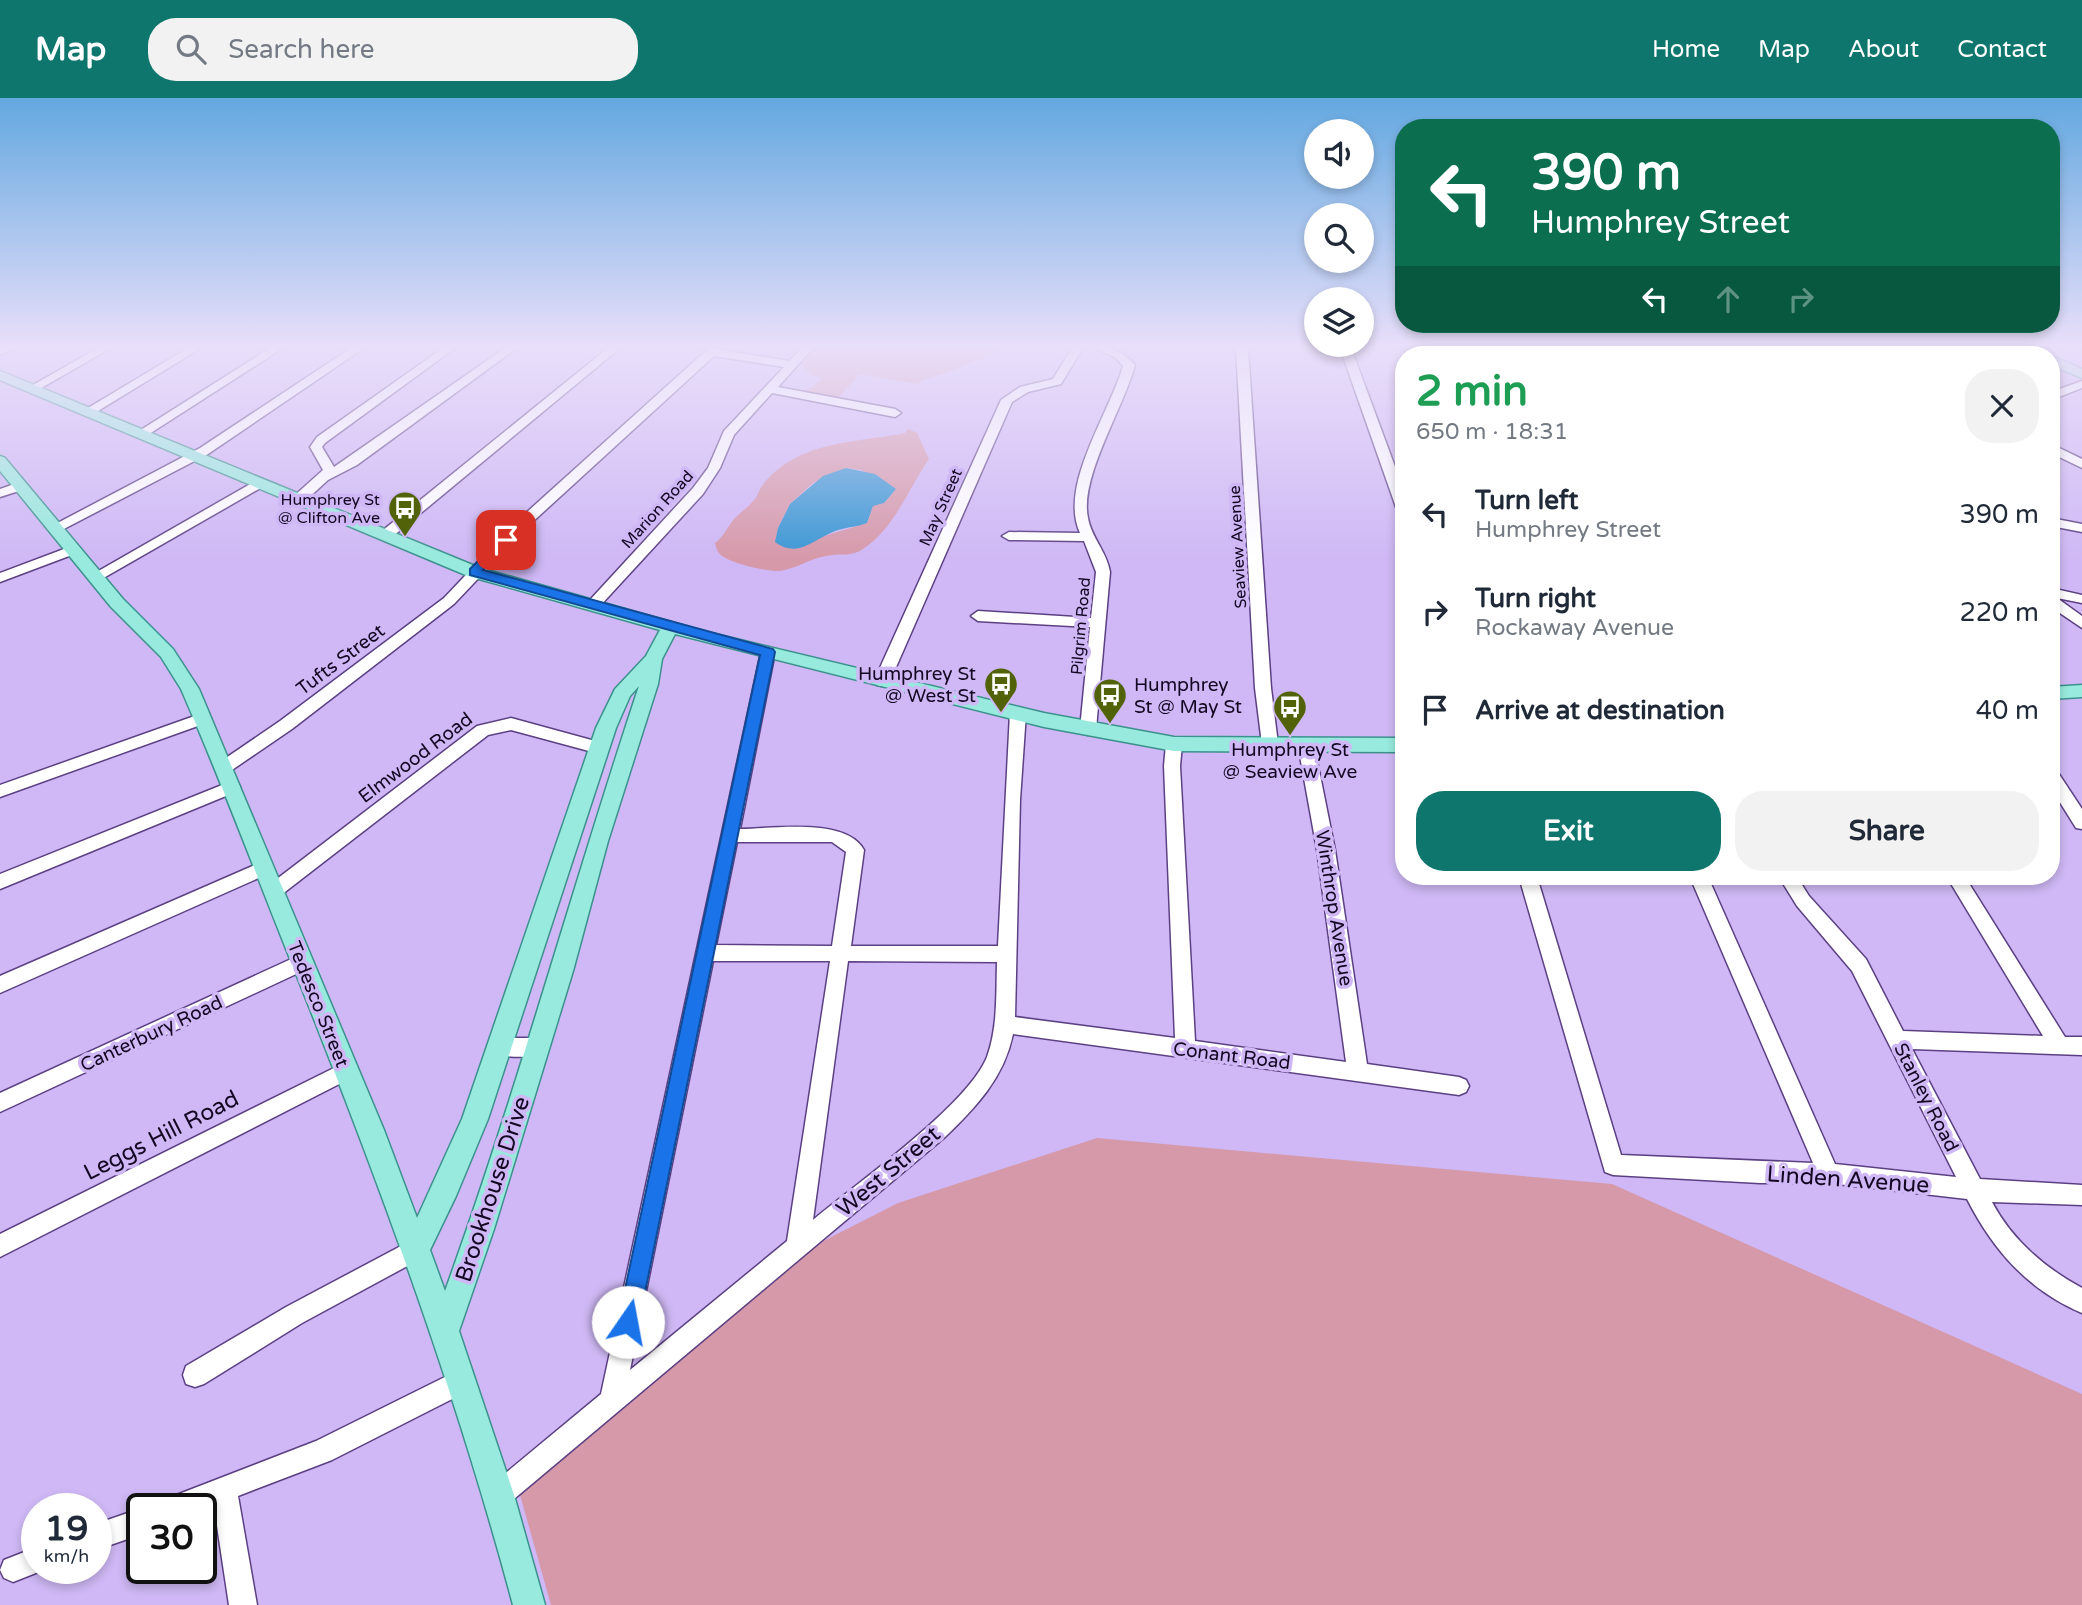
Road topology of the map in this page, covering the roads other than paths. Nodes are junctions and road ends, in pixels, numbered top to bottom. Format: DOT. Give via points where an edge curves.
graph roads {
  1 [pos="107,418"];
  2 [pos="165,418"];
  3 [pos="253,418"];
  4 [pos="351,418"];
  5 [pos="415,418"];
  6 [pos="529,418"];
  7 [pos="639,418"];
  8 [pos="744,418"];
  9 [pos="999,418"];
  10 [pos="1109,418"];
  11 [pos="1246,418"];
  12 [pos="1371,418"];
  13 [pos="142,433"];
  14 [pos="2060,453"];
  15 [pos="196,456"];
  16 [pos="0,461"];
  17 [pos="2082,464"];
  18 [pos="327,476"];
  19 [pos="260,483"];
  20 [pos="1395,485"];
  21 [pos="20,486"];
  22 [pos="0,493"];
  23 [pos="299,499"];
  24 [pos="2060,524"];
  25 [pos="55,528"];
  26 [pos="2082,528"];
  27 [pos="387,534"];
  28 [pos="1009,536"];
  29 [pos="1088,537"];
  30 [pos="72,550"];
  31 [pos="474,572"];
  32 [pos="96,577"];
  33 [pos="0,578"];
  34 [pos="2060,594"];
  35 [pos="2082,599"];
  36 [pos="594,604"];
  37 [pos="2060,607"];
  38 [pos="978,616"];
  39 [pos="1100,623"];
  40 [pos="2082,623"];
  41 [pos="670,627"];
  42 [pos="768,652"];
  43 [pos="653,659"];
  44 [pos="882,681"];
  45 [pos="2082,691"];
  46 [pos="2060,692"];
  47 [pos="1018,713"];
  48 [pos="203,718"];
  49 [pos="1088,729"];
  50 [pos="1174,744"];
  51 [pos="1270,744"];
  52 [pos="1306,745"];
  53 [pos="1395,745"];
  54 [pos="600,748"];
  55 [pos="223,768"];
  56 [pos="232,787"];
  57 [pos="2060,789"];
  58 [pos="0,791"];
  59 [pos="583,797"];
  60 [pos="614,798"];
  61 [pos="2082,823"];
  62 [pos="729,836"];
  63 [pos="264,867"];
  64 [pos="0,882"];
  65 [pos="1530,885"];
  66 [pos="1702,885"];
  67 [pos="1793,885"];
  68 [pos="1961,885"];
  69 [pos="275,890"];
  70 [pos="705,953"];
  71 [pos="838,954"];
  72 [pos="1009,954"];
  73 [pos="302,962"];
  74 [pos="0,985"];
  75 [pos="1005,1024"];
  76 [pos="1898,1040"];
  77 [pos="2059,1045"];
  78 [pos="2082,1046"];
  79 [pos="500,1047"];
  80 [pos="538,1047"];
  81 [pos="1185,1050"];
  82 [pos="346,1071"];
  83 [pos="1358,1072"];
  84 [pos="1459,1086"];
  85 [pos="0,1103"];
  86 [pos="1828,1173"];
  87 [pos="1974,1188"];
  88 [pos="2082,1195"];
  89 [pos="0,1246"];
  90 [pos="798,1246"];
  91 [pos="416,1249"];
  92 [pos="2082,1301"];
  93 [pos="445,1331"];
  94 [pos="195,1375"];
  95 [pos="461,1381"];
  96 [pos="612,1401"];
  97 [pos="224,1489"];
  98 [pos="214,1493"];
  99 [pos="499,1495"];
  100 [pos="243,1605"];
  101 [pos="529,1605"];
  1 -- 13 [label="main road"];
  2 -- 13 [label="street"];
  3 -- 15 [label="street"];
  4 -- 18 [label="street" via="316,447 330,470"];
  5 -- 18 [label="street"];
  6 -- 27 [label="street"];
  7 -- 31 [label="street, Tufts Street"];
  8 -- 36 [label="street, Marion Road" via="724,440 718,461 698,491"];
  9 -- 44 [label="street, May Street"];
  10 -- 29 [label="street, Pilgrim Road" via="1086,482 1081,516"];
  11 -- 51 [label="street, Seaview Avenue"];
  12 -- 20 [label="street"];
  13 -- 15 [label="main road"];
  14 -- 17 [label="street"];
  15 -- 19 [label="main road"];
  15 -- 25 [label="street"];
  16 -- 21 [label="main road, Tedesco Street"];
  18 -- 23 [label="street"];
  19 -- 23 [label="main road"];
  19 -- 32 [label="street"];
  21 -- 22 [label="street"];
  21 -- 25 [label="main road, Tedesco Street"];
  23 -- 27 [label="main road"];
  24 -- 26 [label="street"];
  25 -- 30 [label="main road, Tedesco Street"];
  27 -- 31 [label="main road"];
  28 -- 29 [label="street"];
  29 -- 39 [label="street, Pilgrim Road" via="1102,559"];
  30 -- 32 [label="main road, Tedesco Street"];
  30 -- 33 [label="street"];
  31 -- 36 [label="main road"];
  31 -- 55 [label="street, Tufts Street" via="449,601"];
  32 -- 48 [label="main road, Tedesco Street" via="167,653"];
  34 -- 35 [label="street"];
  36 -- 41 [label="main road"];
  37 -- 40 [label="street"];
  38 -- 39 [label="street"];
  39 -- 49 [label="street, Pilgrim Road"];
  41 -- 42 [label="main road"];
  41 -- 43 [label="main road, Brookhouse Drive"];
  42 -- 44 [label="main road"];
  42 -- 62 [label="street"];
  43 -- 54 [label="main road, Brookhouse Drive" via="622,693"];
  43 -- 60 [label="main road, Brookhouse Drive"];
  44 -- 47 [label="main road"];
  45 -- 46 [label="main road"];
  47 -- 49 [label="main road"];
  47 -- 72 [label="street, West Street"];
  48 -- 55 [label="main road, Tedesco Street"];
  48 -- 58 [label="street"];
  49 -- 50 [label="main road"];
  50 -- 51 [label="main road"];
  50 -- 81 [label="street"];
  51 -- 52 [label="main road"];
  52 -- 53 [label="main road"];
  52 -- 83 [label="street, Winthrop Avenue"];
  54 -- 59 [label="main road, Brookhouse Drive"];
  54 -- 69 [label="street, Elmwood Road" via="511,724 483,730"];
  55 -- 56 [label="main road, Tedesco Street"];
  56 -- 63 [label="main road, Tedesco Street"];
  56 -- 64 [label="street"];
  57 -- 61 [label="street"];
  59 -- 60 [label="street"];
  59 -- 79 [label="main road, Brookhouse Drive"];
  60 -- 80 [label="main road, Brookhouse Drive"];
  62 -- 70 [label="street"];
  62 -- 71 [label="street" via="832,835 849,843 855,850"];
  63 -- 69 [label="main road, Tedesco Street"];
  63 -- 74 [label="street"];
  65 -- 86 [label="street, Linden Avenue" via="1613,1166"];
  66 -- 86 [label="street"];
  67 -- 76 [label="street, Stanley Road" via="1847,947"];
  68 -- 77 [label="street"];
  69 -- 73 [label="main road, Tedesco Street"];
  70 -- 71 [label="street"];
  70 -- 96 [label="street"];
  71 -- 72 [label="street"];
  71 -- 90 [label="street"];
  72 -- 75 [label="street, West Street"];
  73 -- 82 [label="main road, Tedesco Street"];
  73 -- 85 [label="street, Canterbury Road"];
  75 -- 81 [label="street, Conant Road"];
  75 -- 90 [label="street, West Street" via="998,1060 980,1089 938,1130"];
  76 -- 77 [label="street"];
  76 -- 87 [label="street, Stanley Road"];
  77 -- 78 [label="street"];
  79 -- 80 [label="street"];
  79 -- 91 [label="main road, Brookhouse Drive" via="447,1187"];
  80 -- 93 [label="main road, Brookhouse Drive"];
  81 -- 83 [label="street, Conant Road"];
  82 -- 89 [label="street, Leggs Hill Road"];
  82 -- 91 [label="main road, Tedesco Street"];
  83 -- 84 [label="street, Conant Road"];
  86 -- 87 [label="street, Linden Avenue"];
  87 -- 88 [label="street, Linden Avenue"];
  87 -- 92 [label="street, Stanley Road" via="2004,1242 2053,1286"];
  90 -- 96 [label="street, West Street"];
  91 -- 93 [label="main road, Tedesco Street"];
  91 -- 94 [label="street"];
  93 -- 95 [label="main road, Tedesco Street"];
  95 -- 97 [label="street" via="323,1451"];
  95 -- 99 [label="main road, Tedesco Street"];
  96 -- 99 [label="street, West Street"];
  97 -- 98 [label="street"];
  97 -- 100 [label="street"];
  99 -- 101 [label="main road, Tedesco Street"];
}
